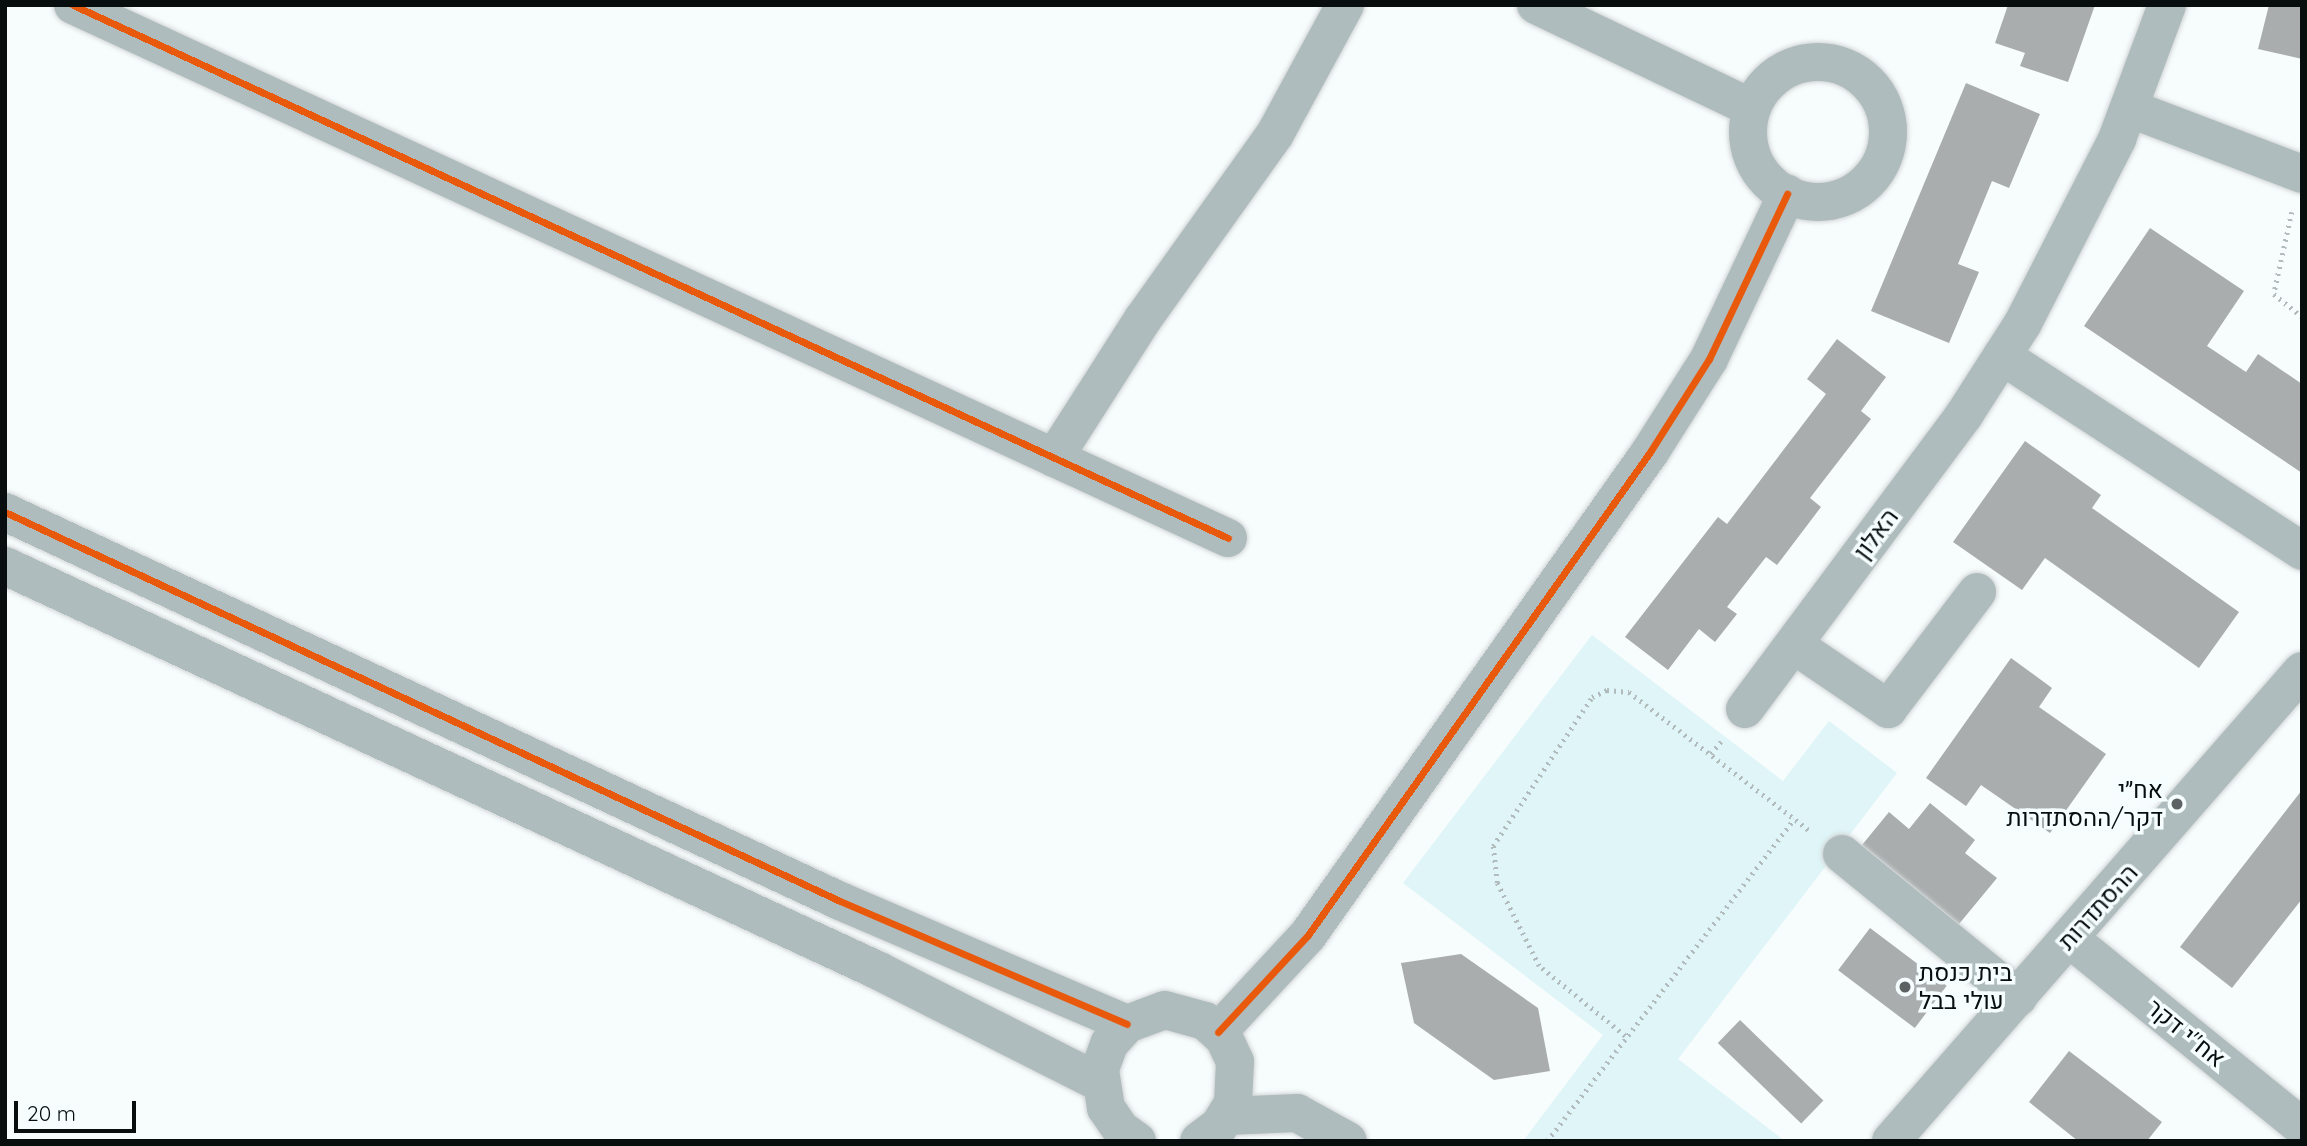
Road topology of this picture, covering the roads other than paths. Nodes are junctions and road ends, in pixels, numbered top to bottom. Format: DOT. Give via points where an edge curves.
graph roads {
  1 [pos="73,5"];
  2 [pos="1345,5"];
  3 [pos="1536,5"];
  4 [pos="2167,5"];
  5 [pos="1752,108"];
  6 [pos="2131,109"];
  7 [pos="2301,174"];
  8 [pos="1787,194"];
  9 [pos="2003,356"];
  10 [pos="1055,458"];
  11 [pos="5,512"];
  12 [pos="1228,538"];
  13 [pos="2302,551"];
  14 [pos="5,566"];
  15 [pos="1977,592"];
  16 [pos="1794,645"];
  17 [pos="2302,671"];
  18 [pos="1745,709"];
  19 [pos="1842,854"];
  20 [pos="2070,939"];
  21 [pos="2018,997"];
  22 [pos="1127,1024"];
  23 [pos="1218,1032"];
  24 [pos="1098,1082"];
  25 [pos="2302,1126"];
  26 [pos="1213,1128"];
  27 [pos="1137,1141"];
  28 [pos="1348,1141"];
  29 [pos="1891,1141"];
  1 -- 10 [label="street"];
  2 -- 10 [label="street" via="1275,134 1143,319"];
  3 -- 5 [label="street"];
  4 -- 6 [label="street, האלון"];
  5 -- 8 [label="street" via="1748,134 1754,161 1771,184"];
  5 -- 8 [label="street" via="1776,75 1815,62 1854,72 1881,102 1886,143 1869,179 1835,200 1807,201"];
  6 -- 7 [label="street"];
  6 -- 9 [label="street, האלון" via="2081,216"];
  8 -- 23 [label="street" via="1709,359 1650,452 1308,935"];
  9 -- 13 [label="street"];
  9 -- 16 [label="street, האלון"];
  10 -- 12 [label="street"];
  11 -- 22 [label="street" via="828,895"];
  14 -- 24 [label="street" via="866,965"];
  15 -- 16 [label="street" via="1888,709"];
  16 -- 18 [label="street, האלון"];
  17 -- 20 [label="street, ההסתדרות"];
  19 -- 21 [label="street"];
  20 -- 21 [label="street, ההסתדרות"];
  20 -- 25 [label="street, אח\"י דקר"];
  21 -- 29 [label="street, ההסתדרות"];
  22 -- 23 [label="street" via="1153,1012 1179,1011 1205,1021"];
  22 -- 24 [label="street" via="1109,1044"];
  23 -- 26 [label="street" via="1230,1050 1237,1077"];
  24 -- 27 [label="street" via="1112,1120"];
  26 -- 28 [label="street" via="1297,1114"];
}
